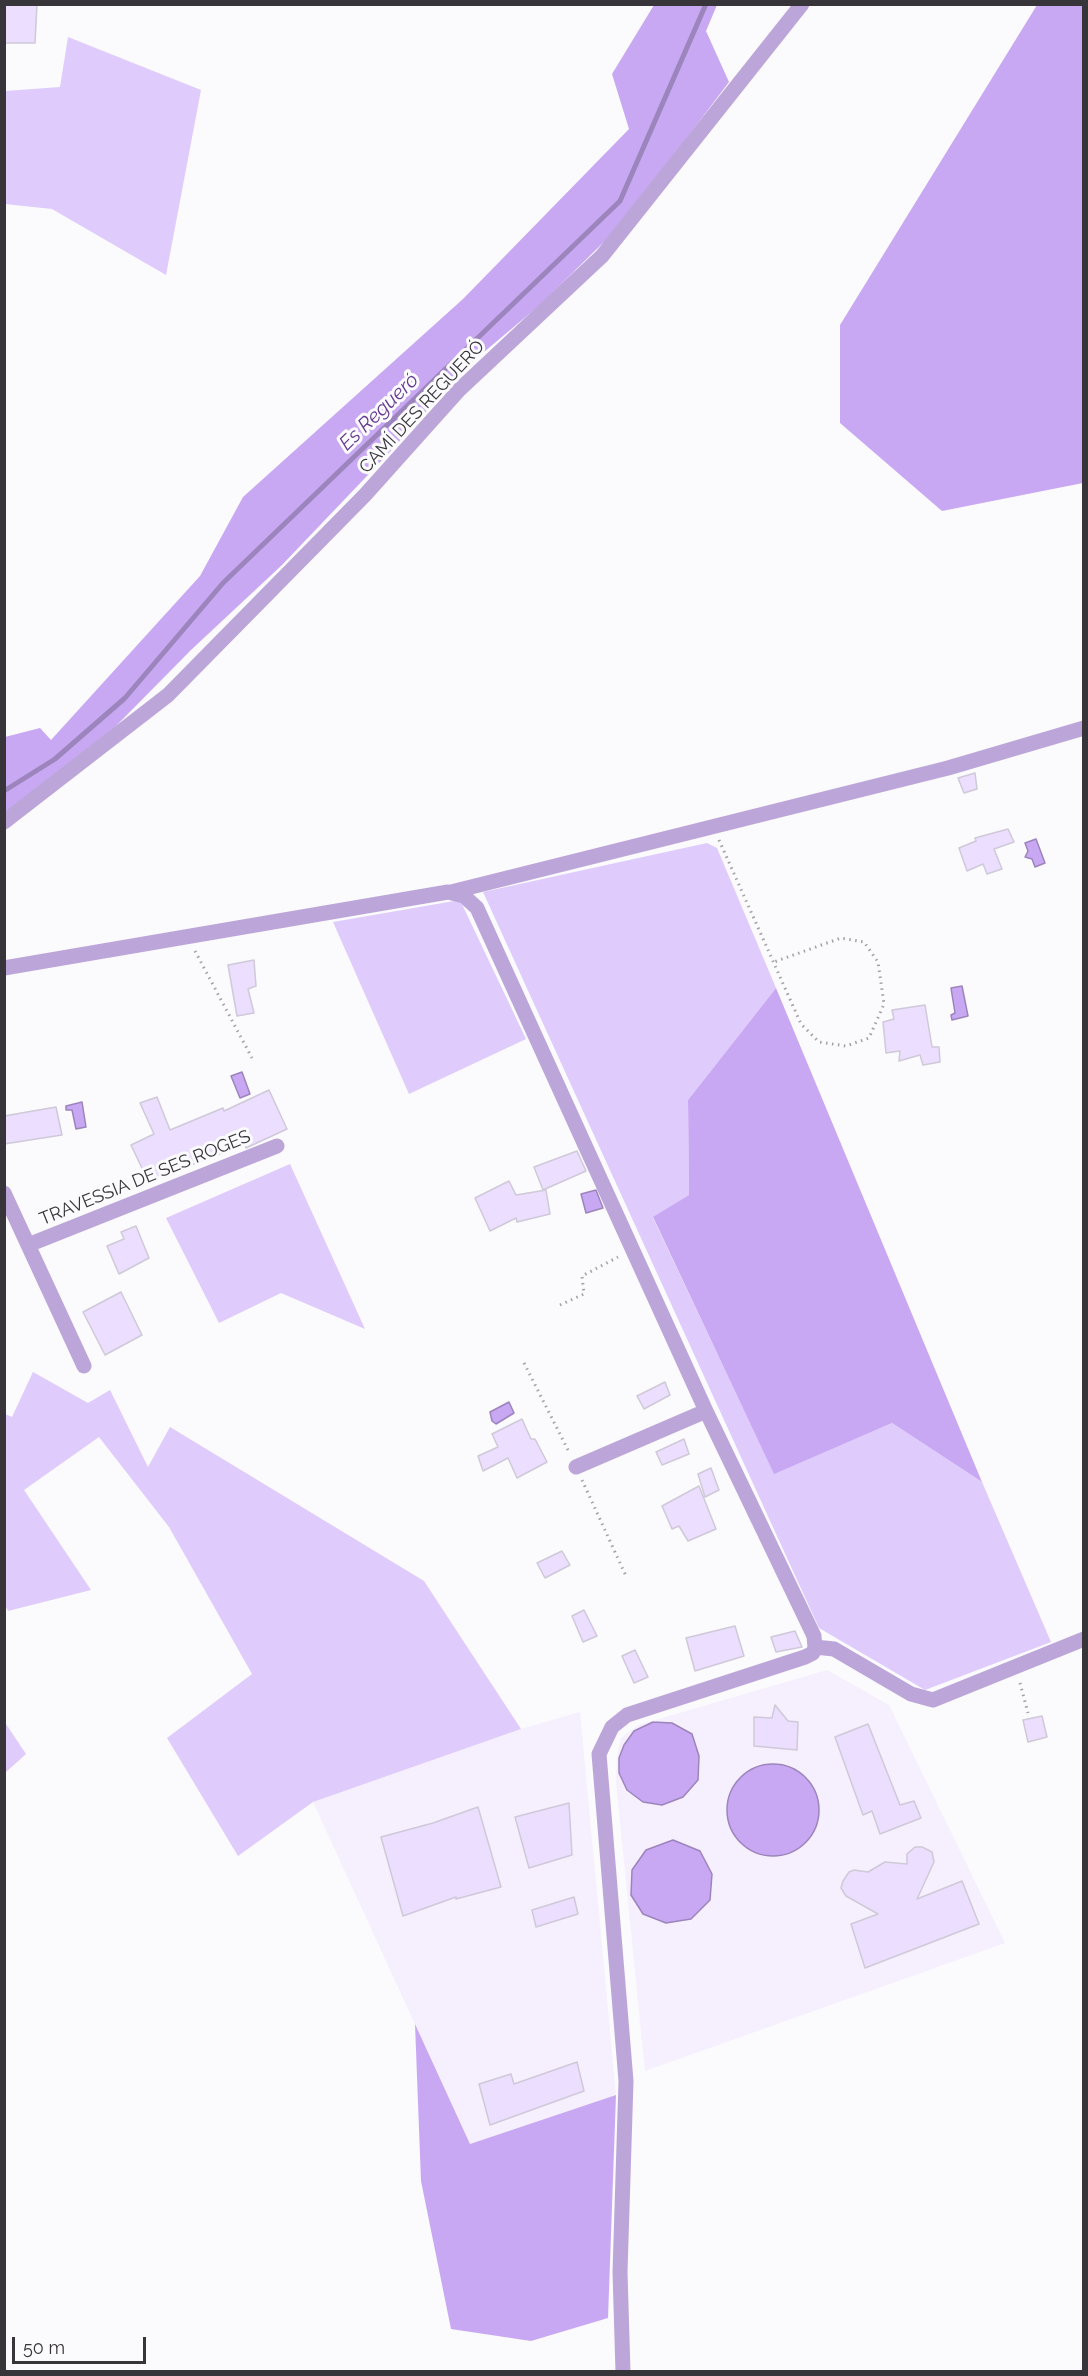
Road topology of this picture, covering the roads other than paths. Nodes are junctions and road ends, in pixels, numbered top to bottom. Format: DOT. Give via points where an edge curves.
graph roads {
  1 [pos="802,4"];
  2 [pos="1083,728"];
  3 [pos="4,822"];
  4 [pos="448,892"];
  5 [pos="4,968"];
  6 [pos="277,1146"];
  7 [pos="4,1193"];
  8 [pos="28,1245"];
  9 [pos="84,1366"];
  10 [pos="706,1411"];
  11 [pos="576,1467"];
  12 [pos="1083,1639"];
  13 [pos="815,1647"];
  14 [pos="623,2372"];
  1 -- 3 [label="street, CAMÍ DES REGUERÓ" via="602,256 459,390 365,495 168,695"];
  2 -- 4 [label="street" via="948,768"];
  4 -- 5 [label="street"];
  4 -- 10 [label="street" via="464,896 477,908"];
  6 -- 8 [label="street, TRAVESSIA DE SES ROGES"];
  7 -- 8 [label="street"];
  8 -- 9 [label="street"];
  10 -- 11 [label="street"];
  10 -- 13 [label="street" via="814,1636"];
  12 -- 13 [label="street" via="933,1700 911,1694 834,1649"];
  13 -- 14 [label="street" via="806,1657 627,1715 612,1727 599,1754 626,2081 620,2272"];
}
